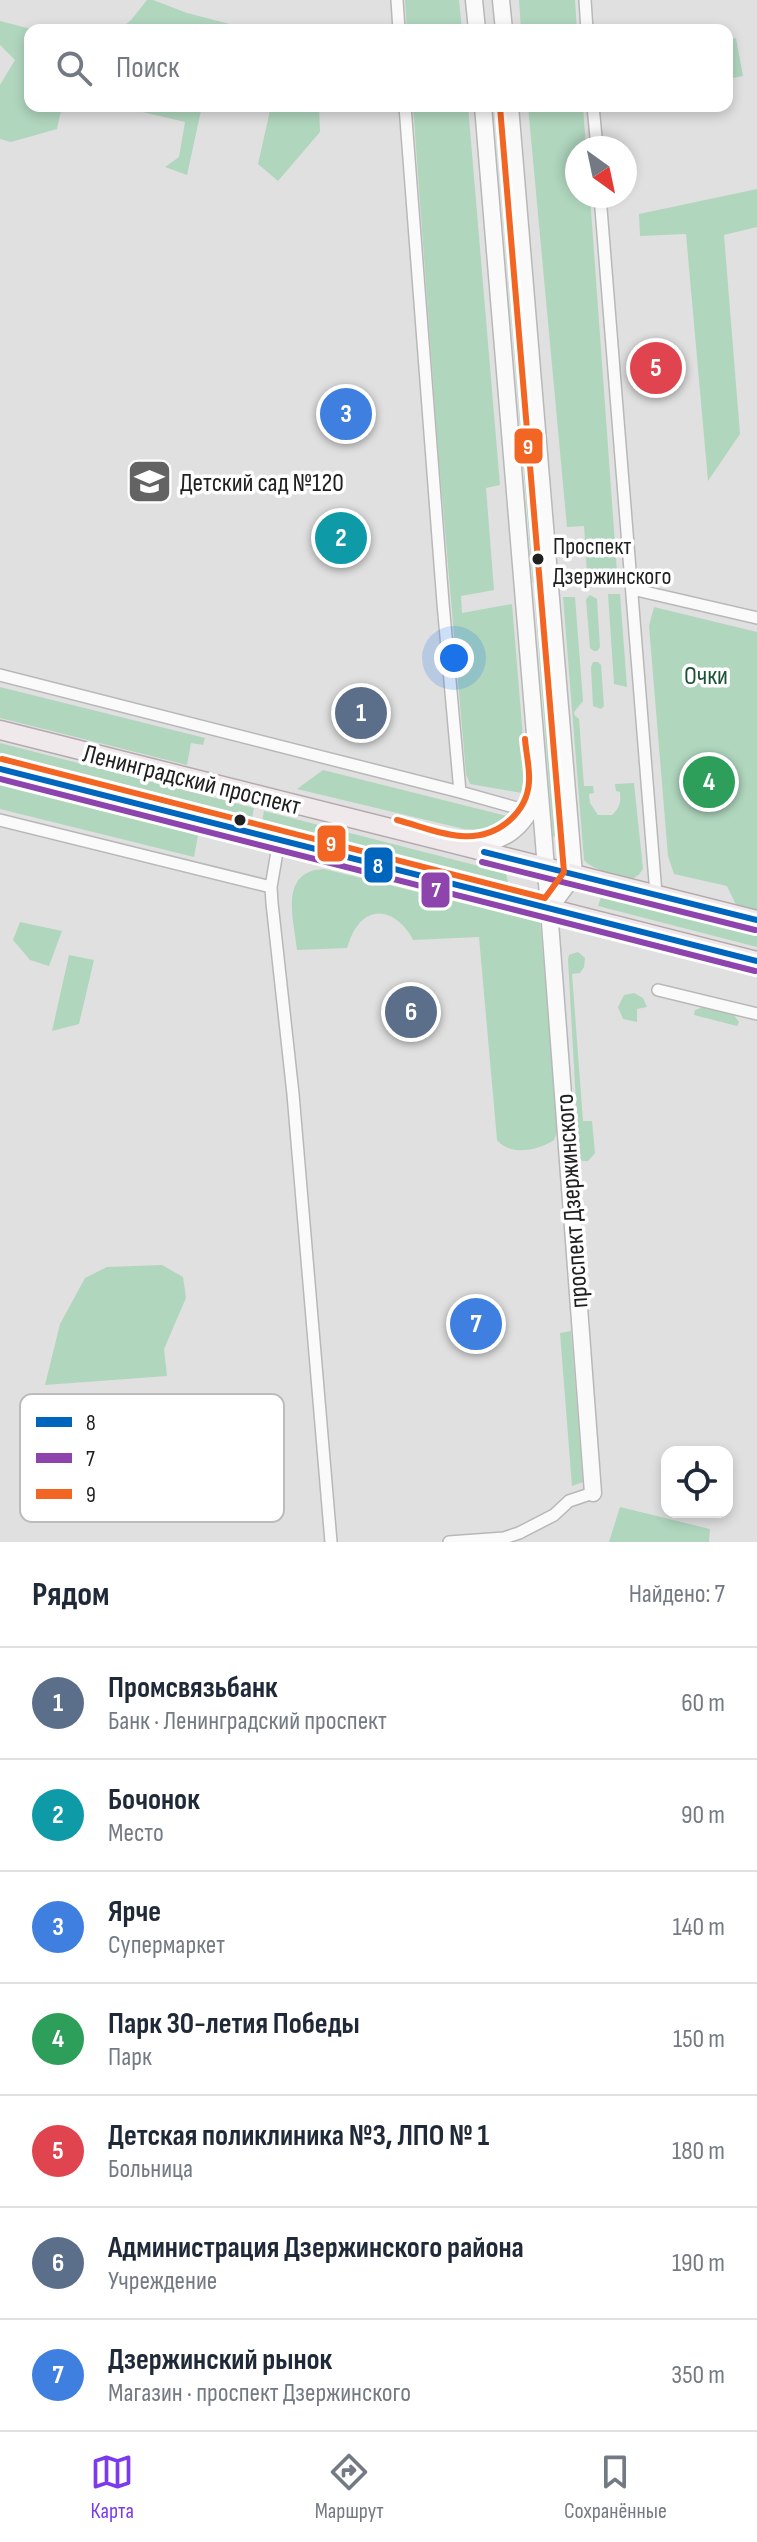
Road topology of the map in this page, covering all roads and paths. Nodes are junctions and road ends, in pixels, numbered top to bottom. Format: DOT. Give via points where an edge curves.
graph roads {
  1 [pos="397,0"];
  2 [pos="474,0"];
  3 [pos="501,0"];
  4 [pos="585,0"];
  5 [pos="399,24"];
  6 [pos="476,24"];
  7 [pos="503,24"];
  8 [pos="587,24"];
  9 [pos="405,112"];
  10 [pos="483,112"];
  11 [pos="510,112"];
  12 [pos="594,112"];
  13 [pos="596,136"];
  14 [pos="601,208"];
  15 [pos="632,589"];
  16 [pos="757,618"];
  17 [pos="0,675"];
  18 [pos="0,730"];
  19 [pos="0,769"];
  20 [pos="539,789"];
  21 [pos="460,792"];
  22 [pos="531,812"];
  23 [pos="0,820"];
  24 [pos="279,840"];
  25 [pos="467,848"];
  26 [pos="546,868"];
  27 [pos="574,875"];
  28 [pos="271,887"];
  29 [pos="656,894"];
  30 [pos="549,909"];
  31 [pos="757,920"];
  32 [pos="757,961"];
  33 [pos="658,990"];
  34 [pos="757,1014"];
  35 [pos="593,1493"];
  36 [pos="505,1540"];
  37 [pos="331,1542"];
  38 [pos="449,1542"];
  1 -- 5 [label="street"];
  2 -- 6 [label="main road"];
  3 -- 7 [label="main road"];
  4 -- 8 [label="street"];
  9 -- 21 [label="street"];
  10 -- 20 [label="main road, проспект Дзержинского"];
  11 -- 27 [label="main road"];
  12 -- 13 [label="street"];
  14 -- 15 [label="street"];
  15 -- 16 [label="street"];
  15 -- 29 [label="street"];
  17 -- 21 [label="street"];
  18 -- 25 [label="main road, Ленинградский проспект"];
  19 -- 24 [label="main road, Ленинградский проспект"];
  20 -- 22 [label="main road"];
  20 -- 26 [label="main road, проспект Дзержинского"];
  21 -- 22 [label="street"];
  22 -- 25 [label="main road" via="512,832"];
  23 -- 28 [label="street"];
  24 -- 28 [label="street"];
  24 -- 30 [label="main road, Ленинградский проспект"];
  25 -- 26 [label="main road, Ленинградский проспект"];
  26 -- 27 [label="main road, Ленинградский проспект"];
  26 -- 30 [label="main road, проспект Дзержинского"];
  27 -- 29 [label="main road, Ленинградский проспект"];
  27 -- 30 [label="main road"];
  28 -- 37 [label="street"];
  29 -- 31 [label="main road, Ленинградский проспект"];
  30 -- 32 [label="main road, Ленинградский проспект"];
  30 -- 35 [label="main road, проспект Дзержинского"];
  33 -- 34 [label="street"];
  35 -- 36 [label="street" via="569,1501 536,1526"];
  36 -- 38 [label="street"];
}
